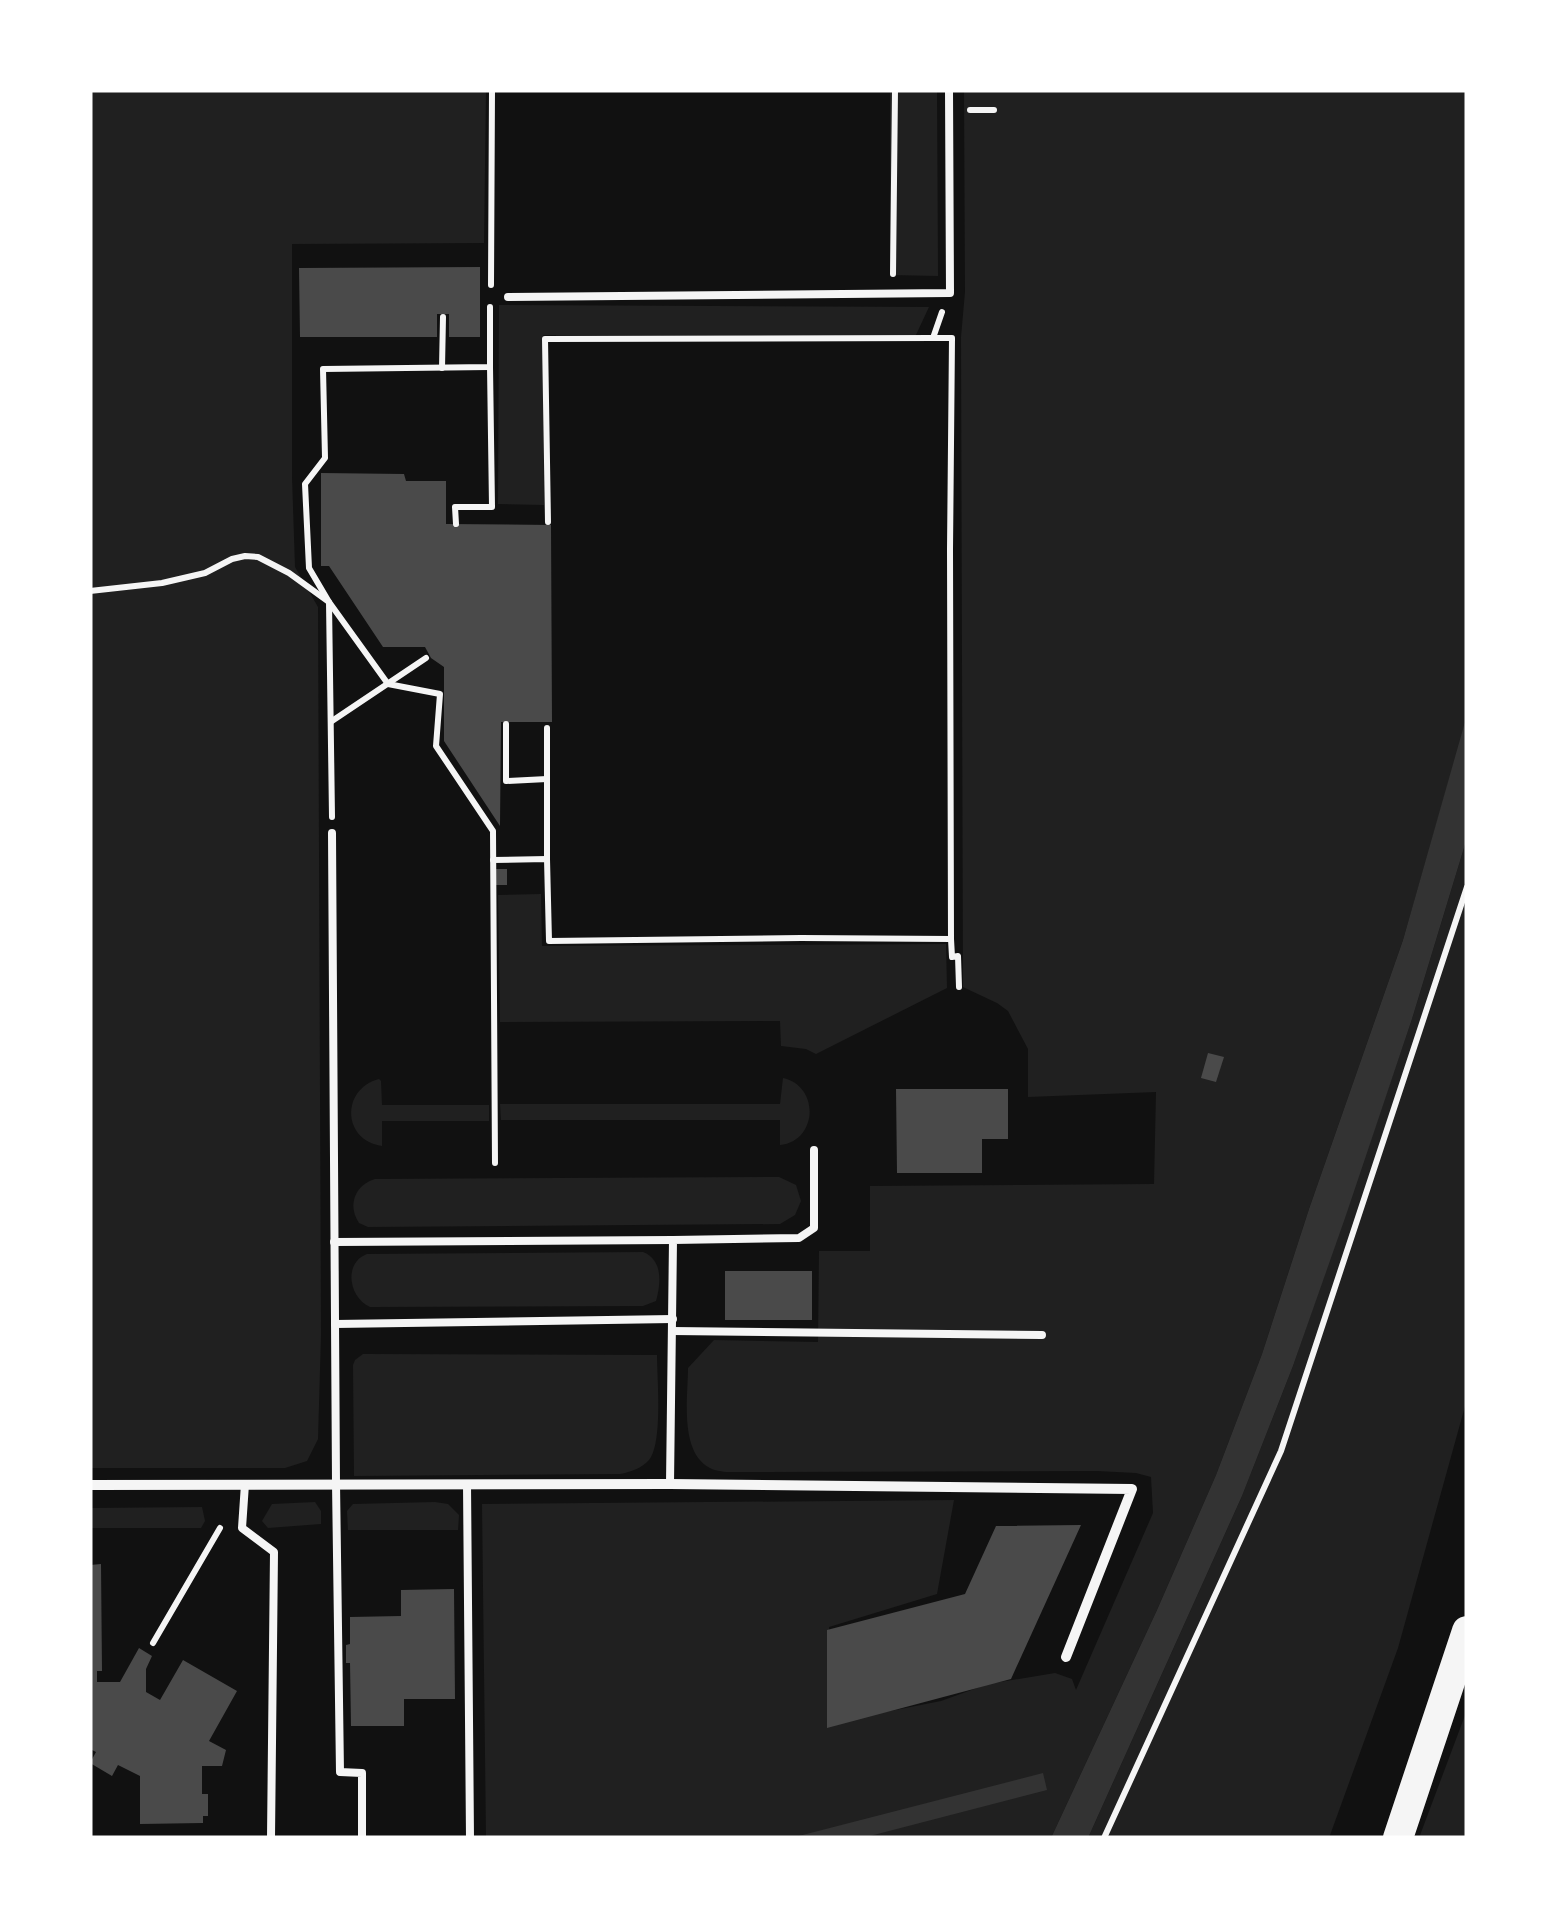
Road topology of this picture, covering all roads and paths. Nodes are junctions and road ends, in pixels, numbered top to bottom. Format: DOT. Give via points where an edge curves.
graph roads {
  1 [pos="492,90"];
  2 [pos="894,90"];
  3 [pos="949,90"];
  4 [pos="950,292"];
  5 [pos="893,293"];
  6 [pos="508,297"];
  7 [pos="443,316"];
  8 [pos="932,338"];
  9 [pos="490,367"];
  10 [pos="442,368"];
  11 [pos="548,522"];
  12 [pos="456,524"];
  13 [pos="90,591"];
  14 [pos="329,602"];
  15 [pos="426,658"];
  16 [pos="388,684"];
  17 [pos="331,721"];
  18 [pos="506,724"];
  19 [pos="547,728"];
  20 [pos="547,779"];
  21 [pos="332,833"];
  22 [pos="547,859"];
  23 [pos="493,860"];
  24 [pos="1467,887"];
  25 [pos="952,939"];
  26 [pos="959,987"];
  27 [pos="814,1150"];
  28 [pos="496,1162"];
  29 [pos="673,1240"];
  30 [pos="334,1242"];
  31 [pos="673,1320"];
  32 [pos="335,1324"];
  33 [pos="672,1332"];
  34 [pos="1042,1335"];
  35 [pos="336,1483"];
  36 [pos="245,1484"];
  37 [pos="467,1484"];
  38 [pos="670,1484"];
  39 [pos="90,1486"];
  40 [pos="1467,1631"];
  41 [pos="153,1644"];
  42 [pos="1066,1657"];
  43 [pos="271,1838"];
  44 [pos="362,1838"];
  45 [pos="470,1838"];
  46 [pos="1104,1838"];
  47 [pos="1398,1838"];
  1 -- 9 [label="path"];
  2 -- 5 [label="path"];
  3 -- 4 [label="lane"];
  4 -- 5 [label="lane"];
  4 -- 8 [label="path"];
  5 -- 6 [label="lane"];
  7 -- 10 [label="path"];
  8 -- 11 [label="path" via="545,339"];
  8 -- 25 [label="path" via="952,338"];
  9 -- 10 [label="path"];
  9 -- 12 [label="path" via="492,507 456,507"];
  10 -- 14 [label="path" via="323,369 325,458 305,484 308,568"];
  13 -- 14 [label="path" via="188,578 245,556 275,566"];
  14 -- 16 [label="path"];
  14 -- 17 [label="path"];
  15 -- 16 [label="path"];
  16 -- 17 [label="path"];
  16 -- 23 [label="path" via="440,694 436,746 493,830"];
  17 -- 21 [label="path"];
  18 -- 20 [label="path" via="506,780"];
  19 -- 20 [label="path"];
  20 -- 22 [label="path"];
  21 -- 30 [label="lane"];
  22 -- 23 [label="path"];
  22 -- 25 [label="path" via="549,941"];
  23 -- 28 [label="path"];
  24 -- 46 [label="path" via="1280,1451"];
  25 -- 26 [label="path"];
  27 -- 29 [label="lane" via="814,1228 799,1238"];
  29 -- 30 [label="lane"];
  29 -- 31 [label="lane"];
  30 -- 32 [label="lane"];
  31 -- 32 [label="lane"];
  31 -- 33 [label="lane"];
  32 -- 35 [label="lane"];
  33 -- 34 [label="lane"];
  33 -- 38 [label="lane"];
  35 -- 36 [label="street"];
  35 -- 37 [label="street"];
  35 -- 44 [label="lane" via="340,1772 362,1773"];
  36 -- 39 [label="street"];
  36 -- 41 [label="path"];
  36 -- 43 [label="lane" via="242,1528 274,1552"];
  37 -- 38 [label="street"];
  37 -- 45 [label="lane"];
  38 -- 42 [label="street" via="1132,1489"];
  40 -- 47 [label="highway"];
}
